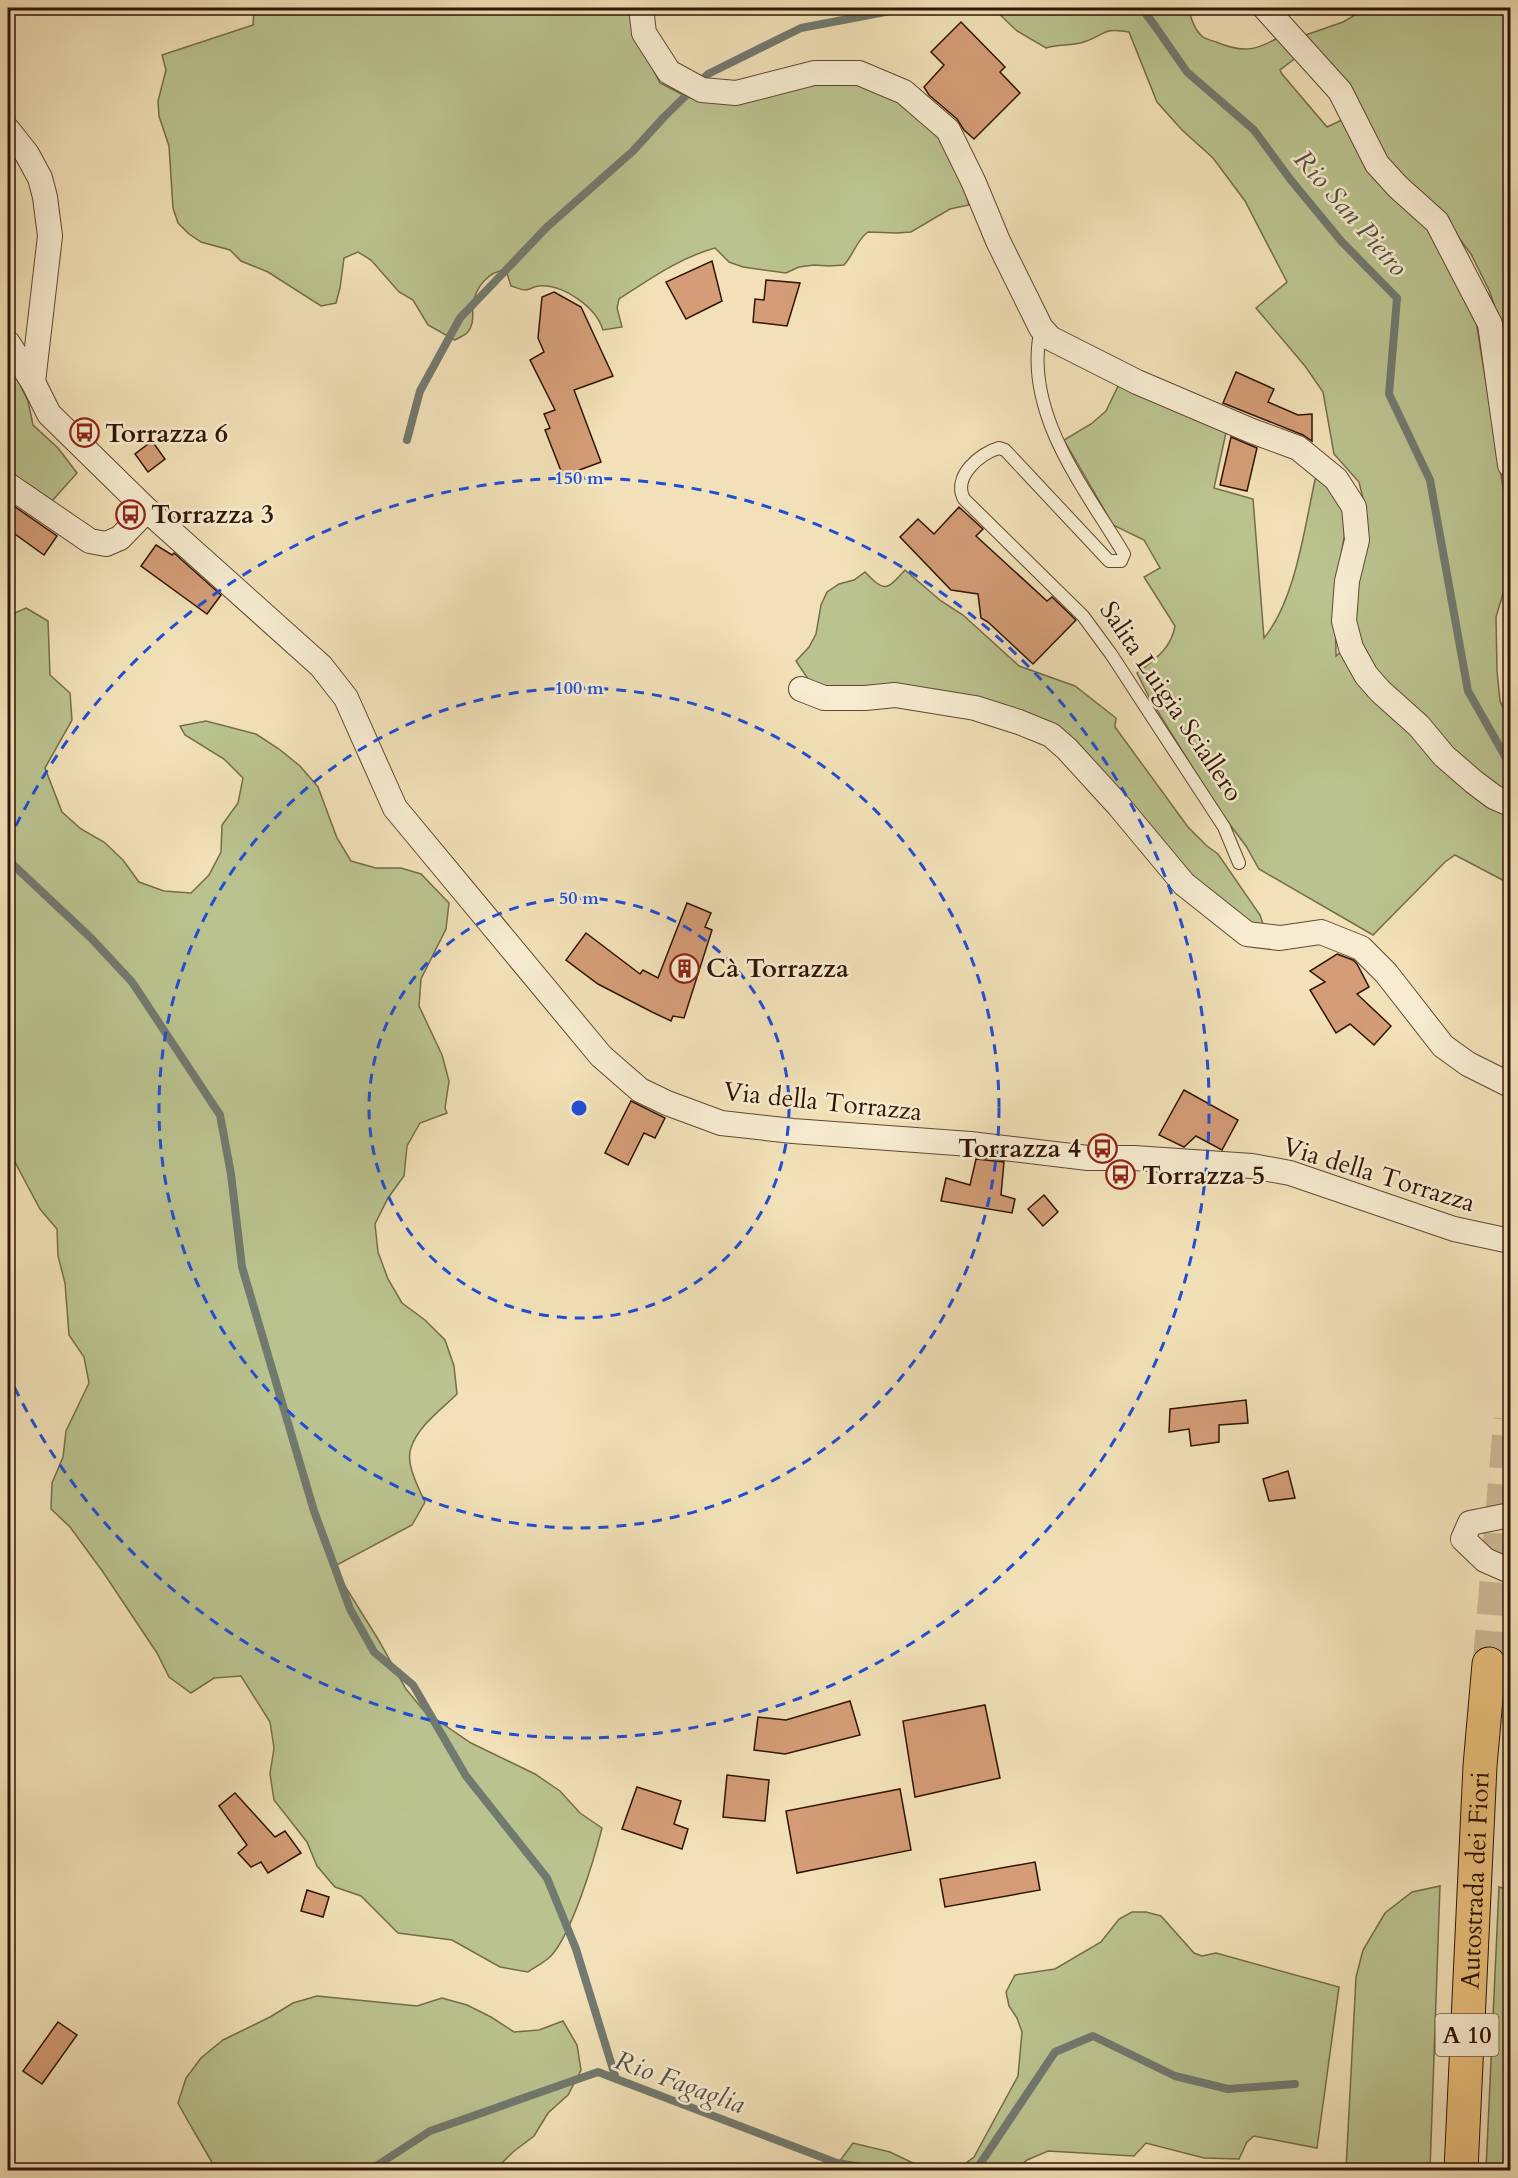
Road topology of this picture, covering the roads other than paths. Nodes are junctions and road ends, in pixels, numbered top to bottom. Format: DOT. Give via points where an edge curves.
graph roads {
  1 [pos="641,8"];
  2 [pos="1265,8"];
  3 [pos="8,130"];
  4 [pos="1041,328"];
  5 [pos="8,343"];
  6 [pos="33,382"];
  7 [pos="1510,465"];
  8 [pos="8,485"];
  9 [pos="147,510"];
  10 [pos="801,689"];
  11 [pos="1510,804"];
  12 [pos="1239,863"];
  13 [pos="1510,1085"];
  14 [pos="1510,1241"];
  15 [pos="1510,1515"];
  16 [pos="1510,1572"];
  17 [pos="1489,1664"];
  18 [pos="1461,2170"];
  1 -- 4 [label="street" via="644,33 669,72 702,90 736,93 814,73 859,73 904,92 948,130"];
  2 -- 7 [label="street" via="1340,91 1377,164 1437,222 1490,324"];
  3 -- 6 [label="street" via="40,178 50,236"];
  4 -- 11 [label="street" via="1061,345 1137,382 1298,448 1336,478 1354,507 1357,540 1347,581 1344,621 1350,648 1373,683 1444,756 1480,787"];
  4 -- 12 [label="lane, Salita Luigia Sciallero" via="1038,371 1060,451 1124,554 1123,559 1109,561 1005,450 989,451 975,463 962,481 960,492 1083,616 1224,827"];
  5 -- 6 [label="street, Via della Torrazza"];
  6 -- 9 [label="street, Via della Torrazza" via="49,414"];
  8 -- 9 [label="street" via="90,541 106,544 120,538"];
  9 -- 14 [label="street, Via della Torrazza" via="321,666 346,698 395,808 601,1056 640,1090 721,1123 1088,1158 1252,1166 1290,1173 1454,1229"];
  10 -- 13 [label="street" via="824,698 895,695 975,708 1051,735 1119,806 1184,884 1247,934 1280,938 1321,932 1361,948 1386,973 1443,1046"];
  15 -- 16 [label="street" via="1470,1523 1463,1539 1485,1560"];
  17 -- 18 [label="highway, Autostrada dei Fiori / A 10" via="1480,1766"];
}
